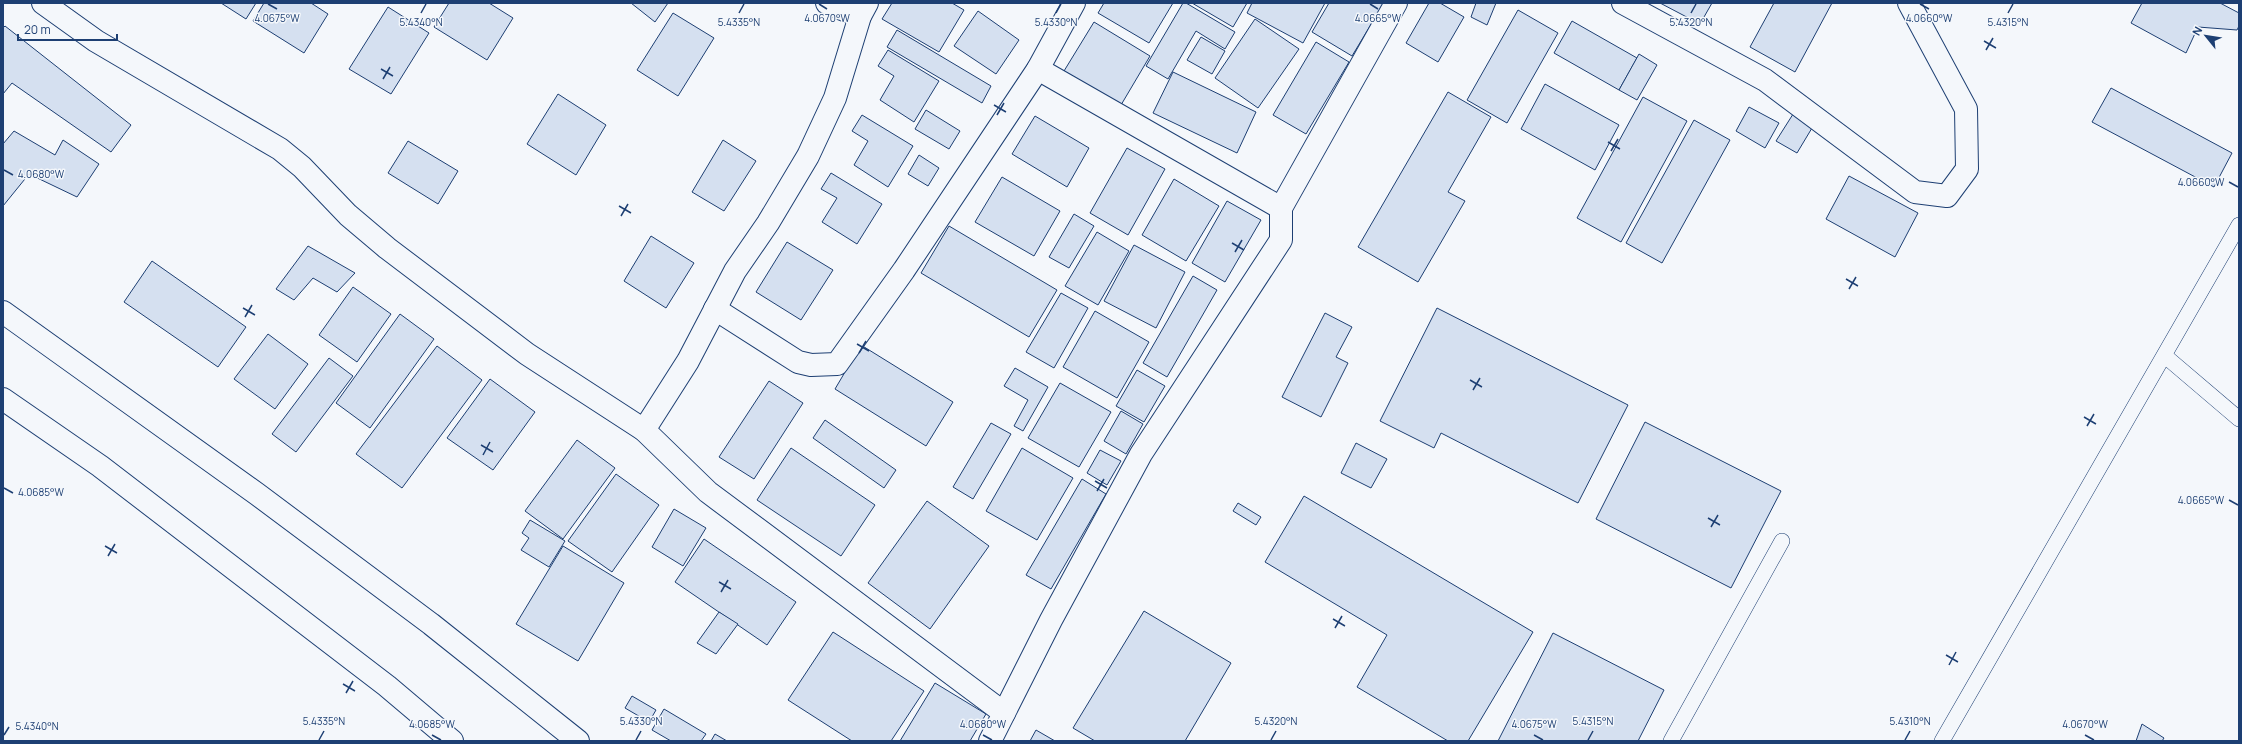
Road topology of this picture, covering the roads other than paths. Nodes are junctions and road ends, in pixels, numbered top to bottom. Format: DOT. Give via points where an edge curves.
graph roads {
  1 [pos="42,3"];
  2 [pos="827,3"];
  3 [pos="1074,3"];
  4 [pos="1396,3"];
  5 [pos="1623,3"];
  6 [pos="1909,3"];
  7 [pos="863,9"];
  8 [pos="1038,69"];
  9 [pos="1281,208"];
  10 [pos="2239,225"];
  11 [pos="715,309"];
  12 [pos="3,312"];
  13 [pos="2165,356"];
  14 [pos="3,399"];
  15 [pos="2239,419"];
  16 [pos="644,430"];
  17 [pos="1782,541"];
  18 [pos="1004,713"];
  19 [pos="452,741"];
  20 [pos="578,741"];
  21 [pos="990,741"];
  22 [pos="1671,741"];
  23 [pos="1942,741"];
  1 -- 16 [label="street" via="96,41 280,149 348,215 387,248 527,354"];
  2 -- 7 [label="street"];
  3 -- 8 [label="street"];
  4 -- 9 [label="street"];
  5 -- 6 [label="street" via="1765,80 1915,192 1947,196 1968,168 1966,109"];
  7 -- 11 [label="street" via="835,98 808,156 768,223 735,271"];
  8 -- 9 [label="street"];
  8 -- 11 [label="street" via="904,270 837,364 811,365 798,362"];
  9 -- 18 [label="street" via="1281,240 1141,454"];
  10 -- 13 [label="lane"];
  11 -- 16 [label="street" via="688,362"];
  12 -- 20 [label="street" via="276,508 431,624"];
  13 -- 15 [label="lane"];
  13 -- 23 [label="lane"];
  14 -- 19 [label="street" via="100,466 387,686"];
  16 -- 18 [label="street" via="708,492"];
  17 -- 22 [label="lane"];
  18 -- 21 [label="street"];
}
